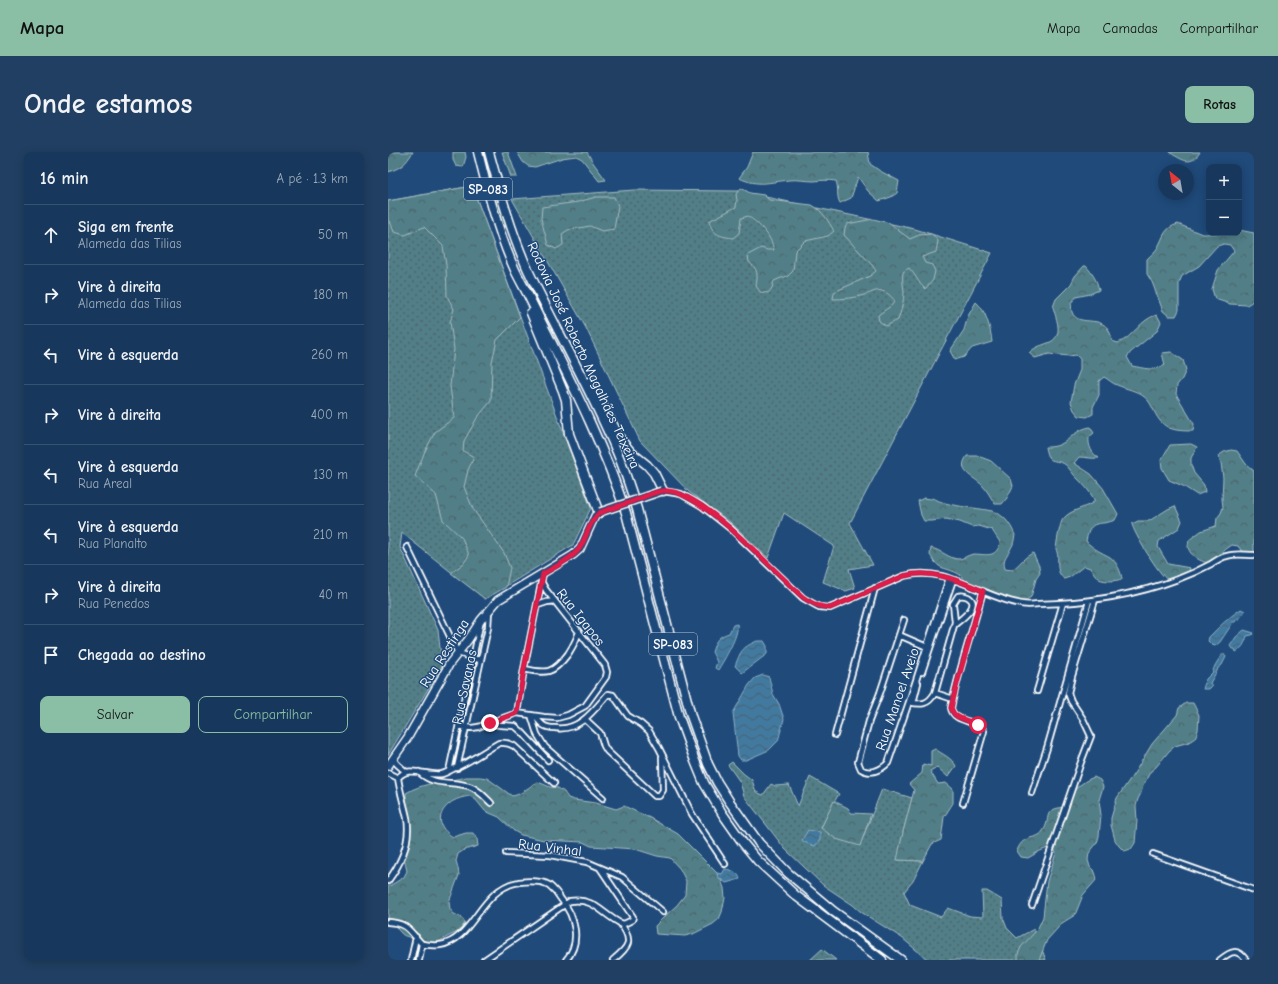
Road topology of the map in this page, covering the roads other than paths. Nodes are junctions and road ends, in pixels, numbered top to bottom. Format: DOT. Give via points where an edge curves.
graph roads {
  1 [pos="478,152"];
  2 [pos="489,152"];
  3 [pos="516,271"];
  4 [pos="553,319"];
  5 [pos="662,491"];
  6 [pos="599,513"];
  7 [pos="407,547"];
  8 [pos="1254,555"];
  9 [pos="543,574"];
  10 [pos="951,579"];
  11 [pos="542,583"];
  12 [pos="875,588"];
  13 [pos="983,591"];
  14 [pos="1095,600"];
  15 [pos="1088,601"];
  16 [pos="555,602"];
  17 [pos="1063,604"];
  18 [pos="538,605"];
  19 [pos="489,611"];
  20 [pos="481,620"];
  21 [pos="904,620"];
  22 [pos="954,625"];
  23 [pos="579,631"];
  24 [pos="899,635"];
  25 [pos="927,647"];
  26 [pos="458,653"];
  27 [pos="472,658"];
  28 [pos="480,660"];
  29 [pos="524,669"];
  30 [pos="1037,691"];
  31 [pos="935,693"];
  32 [pos="953,700"];
  33 [pos="911,702"];
  34 [pos="517,713"];
  35 [pos="532,715"];
  36 [pos="585,719"];
  37 [pos="490,723"];
  38 [pos="459,726"];
  39 [pos="466,727"];
  40 [pos="835,735"];
  41 [pos="662,756"];
  42 [pos="393,759"];
  43 [pos="548,760"];
  44 [pos="388,766"];
  45 [pos="457,768"];
  46 [pos="449,771"];
  47 [pos="406,772"];
  48 [pos="419,772"];
  49 [pos="388,773"];
  50 [pos="398,778"];
  51 [pos="554,784"];
  52 [pos="1032,793"];
  53 [pos="603,798"];
  54 [pos="963,802"];
  55 [pos="491,803"];
  56 [pos="506,853"];
  57 [pos="1153,854"];
  58 [pos="725,864"];
  59 [pos="600,868"];
  60 [pos="388,881"];
  61 [pos="1254,890"];
  62 [pos="565,904"];
  63 [pos="1032,905"];
  64 [pos="663,912"];
  65 [pos="388,922"];
  66 [pos="620,923"];
  67 [pos="416,938"];
  68 [pos="422,944"];
  69 [pos="411,960"];
  70 [pos="419,960"];
  71 [pos="484,960"];
  72 [pos="566,960"];
  73 [pos="613,960"];
  74 [pos="882,960"];
  75 [pos="901,960"];
  76 [pos="1220,960"];
  77 [pos="1246,960"];
  1 -- 3 [label="highway, Rodovia José Roberto Magalhães Teixeira / SP-083" via="499,226"];
  2 -- 4 [label="highway, Rodovia José Roberto Magalhães Teixeira / SP-083" via="502,199 528,270"];
  3 -- 6 [label="highway" via="563,391 569,434"];
  3 -- 74 [label="highway, Rodovia José Roberto Magalhães Teixeira / SP-083" via="590,421 617,485 679,717 704,783 722,813 758,861 795,895"];
  4 -- 5 [label="highway" via="621,440 631,452 648,465"];
  4 -- 75 [label="highway, Rodovia José Roberto Magalhães Teixeira / SP-083" via="596,406 628,481 691,716 708,764 728,801 759,843 788,873 833,911"];
  5 -- 6 [label="main road, bridge"];
  5 -- 12 [label="street" via="688,497 717,517 803,598 819,607 830,608"];
  6 -- 9 [label="main road, Rua Restinga" via="593,520 580,549"];
  7 -- 26 [label="street"];
  8 -- 14 [label="street" via="1225,556 1178,579 1134,593"];
  9 -- 11 [label="street"];
  9 -- 19 [label="main road, Rua Restinga" via="498,600"];
  10 -- 12 [label="street" via="935,574 912,574"];
  10 -- 13 [label="street"];
  10 -- 25 [label="street, Rua Manoel Aveio"];
  10 -- 33 [label="street"];
  11 -- 16 [label="street, Rua Igapos"];
  11 -- 18 [label="street"];
  12 -- 40 [label="street"];
  13 -- 17 [label="street" via="1018,604"];
  13 -- 32 [label="street"];
  14 -- 15 [label="street"];
  14 -- 63 [label="street" via="1068,693 1090,733 1090,740"];
  15 -- 17 [label="street"];
  15 -- 52 [label="street"];
  16 -- 18 [label="street"];
  16 -- 23 [label="street, Rua Igapos"];
  17 -- 30 [label="street"];
  18 -- 29 [label="street"];
  19 -- 20 [label="main road, Rua Restinga"];
  19 -- 28 [label="street, Rua Savanas" via="488,628"];
  20 -- 26 [label="main road, Rua Restinga"];
  20 -- 27 [label="street, Rua Savanas"];
  21 -- 24 [label="street, Rua Manoel Aveio"];
  22 -- 22 [label="street" via="954,601 958,596 966,596 971,600 972,607"];
  22 -- 31 [label="street"];
  23 -- 29 [label="street" via="574,645 556,668 539,672"];
  23 -- 35 [label="street, Rua Igapos" via="604,665 606,677 585,706 568,715 557,718"];
  24 -- 25 [label="street"];
  24 -- 33 [label="street, Rua Manoel Aveio" via="869,721 858,762 861,770 873,772 888,763"];
  25 -- 33 [label="street, Rua Manoel Aveio"];
  26 -- 27 [label="street"];
  26 -- 42 [label="main road, Rua Restinga"];
  27 -- 28 [label="street"];
  27 -- 38 [label="street, Rua Savanas"];
  28 -- 39 [label="street, Rua Savanas"];
  29 -- 34 [label="street"];
  31 -- 32 [label="street"];
  31 -- 33 [label="street" via="923,704"];
  32 -- 54 [label="street" via="951,709 954,714 981,727 984,731"];
  34 -- 35 [label="street"];
  34 -- 37 [label="street"];
  35 -- 36 [label="street" via="542,725 560,729"];
  35 -- 53 [label="street" via="537,734 545,747"];
  36 -- 41 [label="street" via="608,694 611,694 628,716 649,731"];
  36 -- 41 [label="street" via="600,733 607,751 655,796 659,796 663,790"];
  37 -- 39 [label="street"];
  37 -- 43 [label="street" via="515,726"];
  38 -- 39 [label="street"];
  38 -- 46 [label="street, Rua Savanas"];
  39 -- 45 [label="street, Rua Savanas"];
  41 -- 58 [label="street" via="692,814"];
  42 -- 44 [label="main road, Rua Restinga"];
  42 -- 47 [label="street"];
  45 -- 46 [label="street"];
  45 -- 51 [label="street" via="498,743 509,743"];
  46 -- 48 [label="street" via="442,774"];
  47 -- 48 [label="street"];
  47 -- 50 [label="street"];
  48 -- 55 [label="street" via="426,778 440,783 470,787 479,791"];
  49 -- 50 [label="street"];
  50 -- 60 [label="street" via="409,832 398,865"];
  56 -- 59 [label="street, Rua Vinhal" via="550,855 587,862"];
  57 -- 61 [label="street"];
  59 -- 64 [label="street" via="622,877"];
  59 -- 66 [label="street, Rua Vinhal" via="633,917 624,924"];
  62 -- 66 [label="street" via="576,900 590,902"];
  62 -- 68 [label="street" via="548,885 530,881 512,883 502,887 492,896 458,937 440,946"];
  62 -- 71 [label="street"];
  62 -- 72 [label="street" via="574,923 575,936 572,951"];
  65 -- 67 [label="street" via="404,925"];
  66 -- 73 [label="street" via="628,935 627,948"];
  67 -- 68 [label="street"];
  67 -- 69 [label="street"];
  68 -- 70 [label="street"];
  76 -- 77 [label="street" via="1230,953 1237,952"];
}
